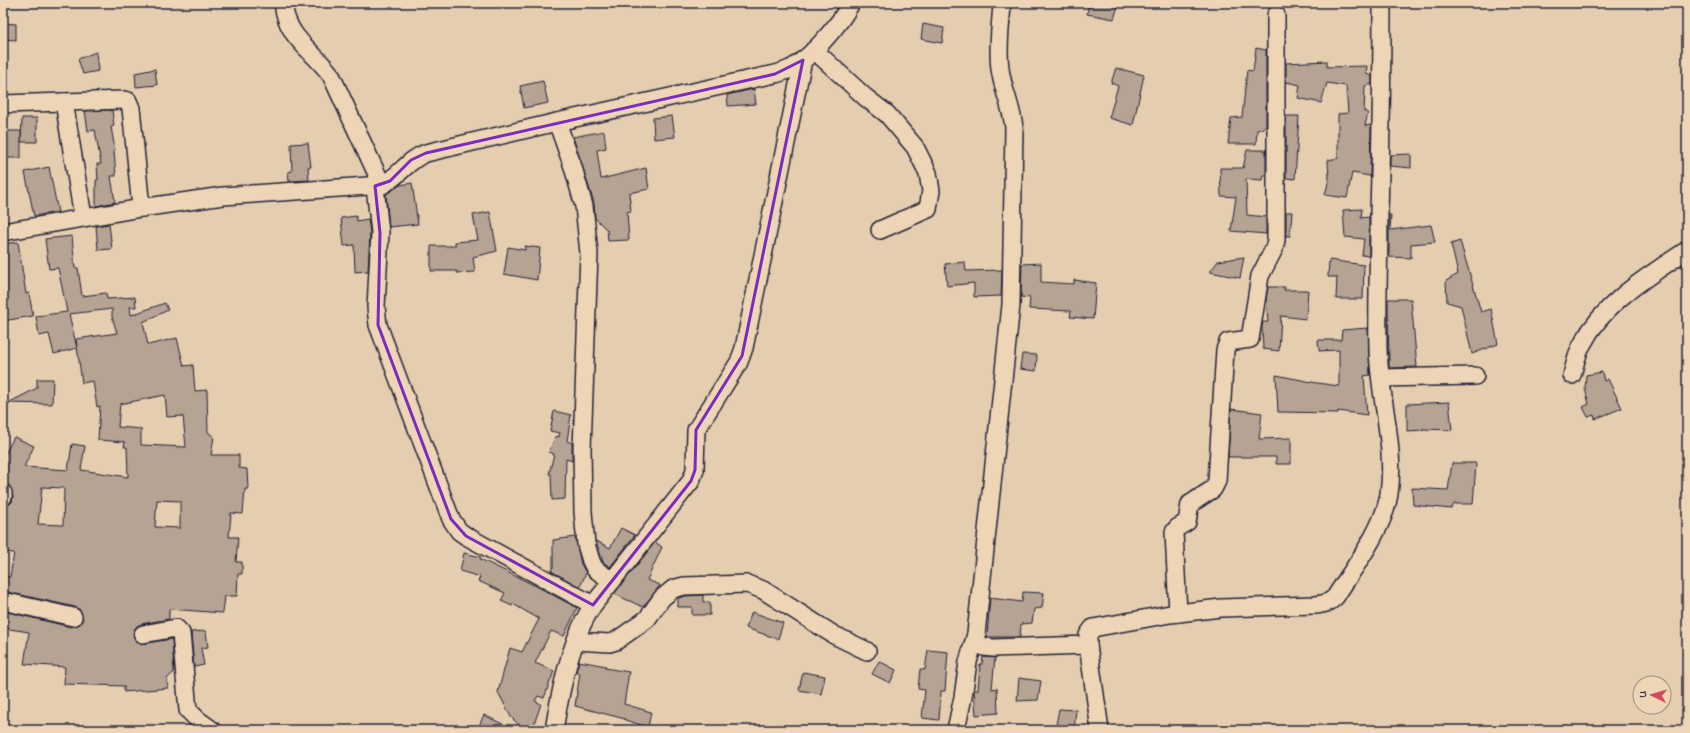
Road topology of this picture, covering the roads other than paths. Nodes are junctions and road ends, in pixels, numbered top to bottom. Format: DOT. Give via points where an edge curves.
graph roads {
  1 [pos="283,3"];
  2 [pos="851,3"];
  3 [pos="1002,3"];
  4 [pos="1382,3"];
  5 [pos="1276,15"];
  6 [pos="808,55"];
  7 [pos="64,102"];
  8 [pos="3,104"];
  9 [pos="557,122"];
  10 [pos="379,186"];
  11 [pos="141,208"];
  12 [pos="83,217"];
  13 [pos="880,230"];
  14 [pos="3,232"];
  15 [pos="1687,250"];
  16 [pos="1572,375"];
  17 [pos="1475,376"];
  18 [pos="1381,378"];
  19 [pos="3,493"];
  20 [pos="3,497"];
  21 [pos="612,581"];
  22 [pos="3,600"];
  23 [pos="593,605"];
  24 [pos="1178,613"];
  25 [pos="73,617"];
  26 [pos="143,634"];
  27 [pos="976,634"];
  28 [pos="576,641"];
  29 [pos="1088,645"];
  30 [pos="867,651"];
  31 [pos="212,730"];
  32 [pos="554,730"];
  33 [pos="956,730"];
  34 [pos="1100,730"];
  1 -- 10 [label="street" via="288,26 334,81"];
  2 -- 6 [label="street" via="840,22"];
  3 -- 27 [label="street" via="999,60 1014,128 1011,306"];
  4 -- 18 [label="street" via="1377,301 1378,359"];
  5 -- 24 [label="street" via="1276,240 1260,276 1250,339 1228,342 1225,350 1217,481 1213,489 1190,504 1186,522 1174,532"];
  6 -- 9 [label="street" via="790,69 775,74"];
  6 -- 13 [label="street" via="887,114 916,147 928,173 931,191 928,209"];
  6 -- 21 [label="street" via="742,356 696,430 695,470 691,481"];
  7 -- 8 [label="street"];
  7 -- 11 [label="street" via="128,101"];
  7 -- 12 [label="street"];
  9 -- 10 [label="street" via="426,153 411,160 396,176"];
  9 -- 21 [label="street" via="584,206 589,253 582,449 586,544 595,569"];
  10 -- 11 [label="street" via="224,196"];
  10 -- 23 [label="street" via="380,233 376,307 378,325 451,519 466,536"];
  11 -- 12 [label="street"];
  12 -- 14 [label="street"];
  15 -- 16 [label="street" via="1628,291 1597,321 1582,344"];
  17 -- 18 [label="street"];
  18 -- 24 [label="street" via="1391,472 1389,495 1373,536 1332,601 1315,605 1221,608"];
  19 -- 20 [label="street"];
  21 -- 23 [label="street"];
  22 -- 25 [label="street"];
  23 -- 28 [label="street"];
  24 -- 29 [label="street" via="1093,628 1088,635"];
  26 -- 31 [label="street" via="176,628 181,633 188,710"];
  27 -- 29 [label="street" via="978,642 984,647 993,648"];
  27 -- 33 [label="street" via="968,662"];
  28 -- 30 [label="street" via="616,641 647,618 662,598 673,589 684,586 747,584 763,590 834,635"];
  28 -- 32 [label="street" via="558,703"];
  29 -- 34 [label="street"];
}
